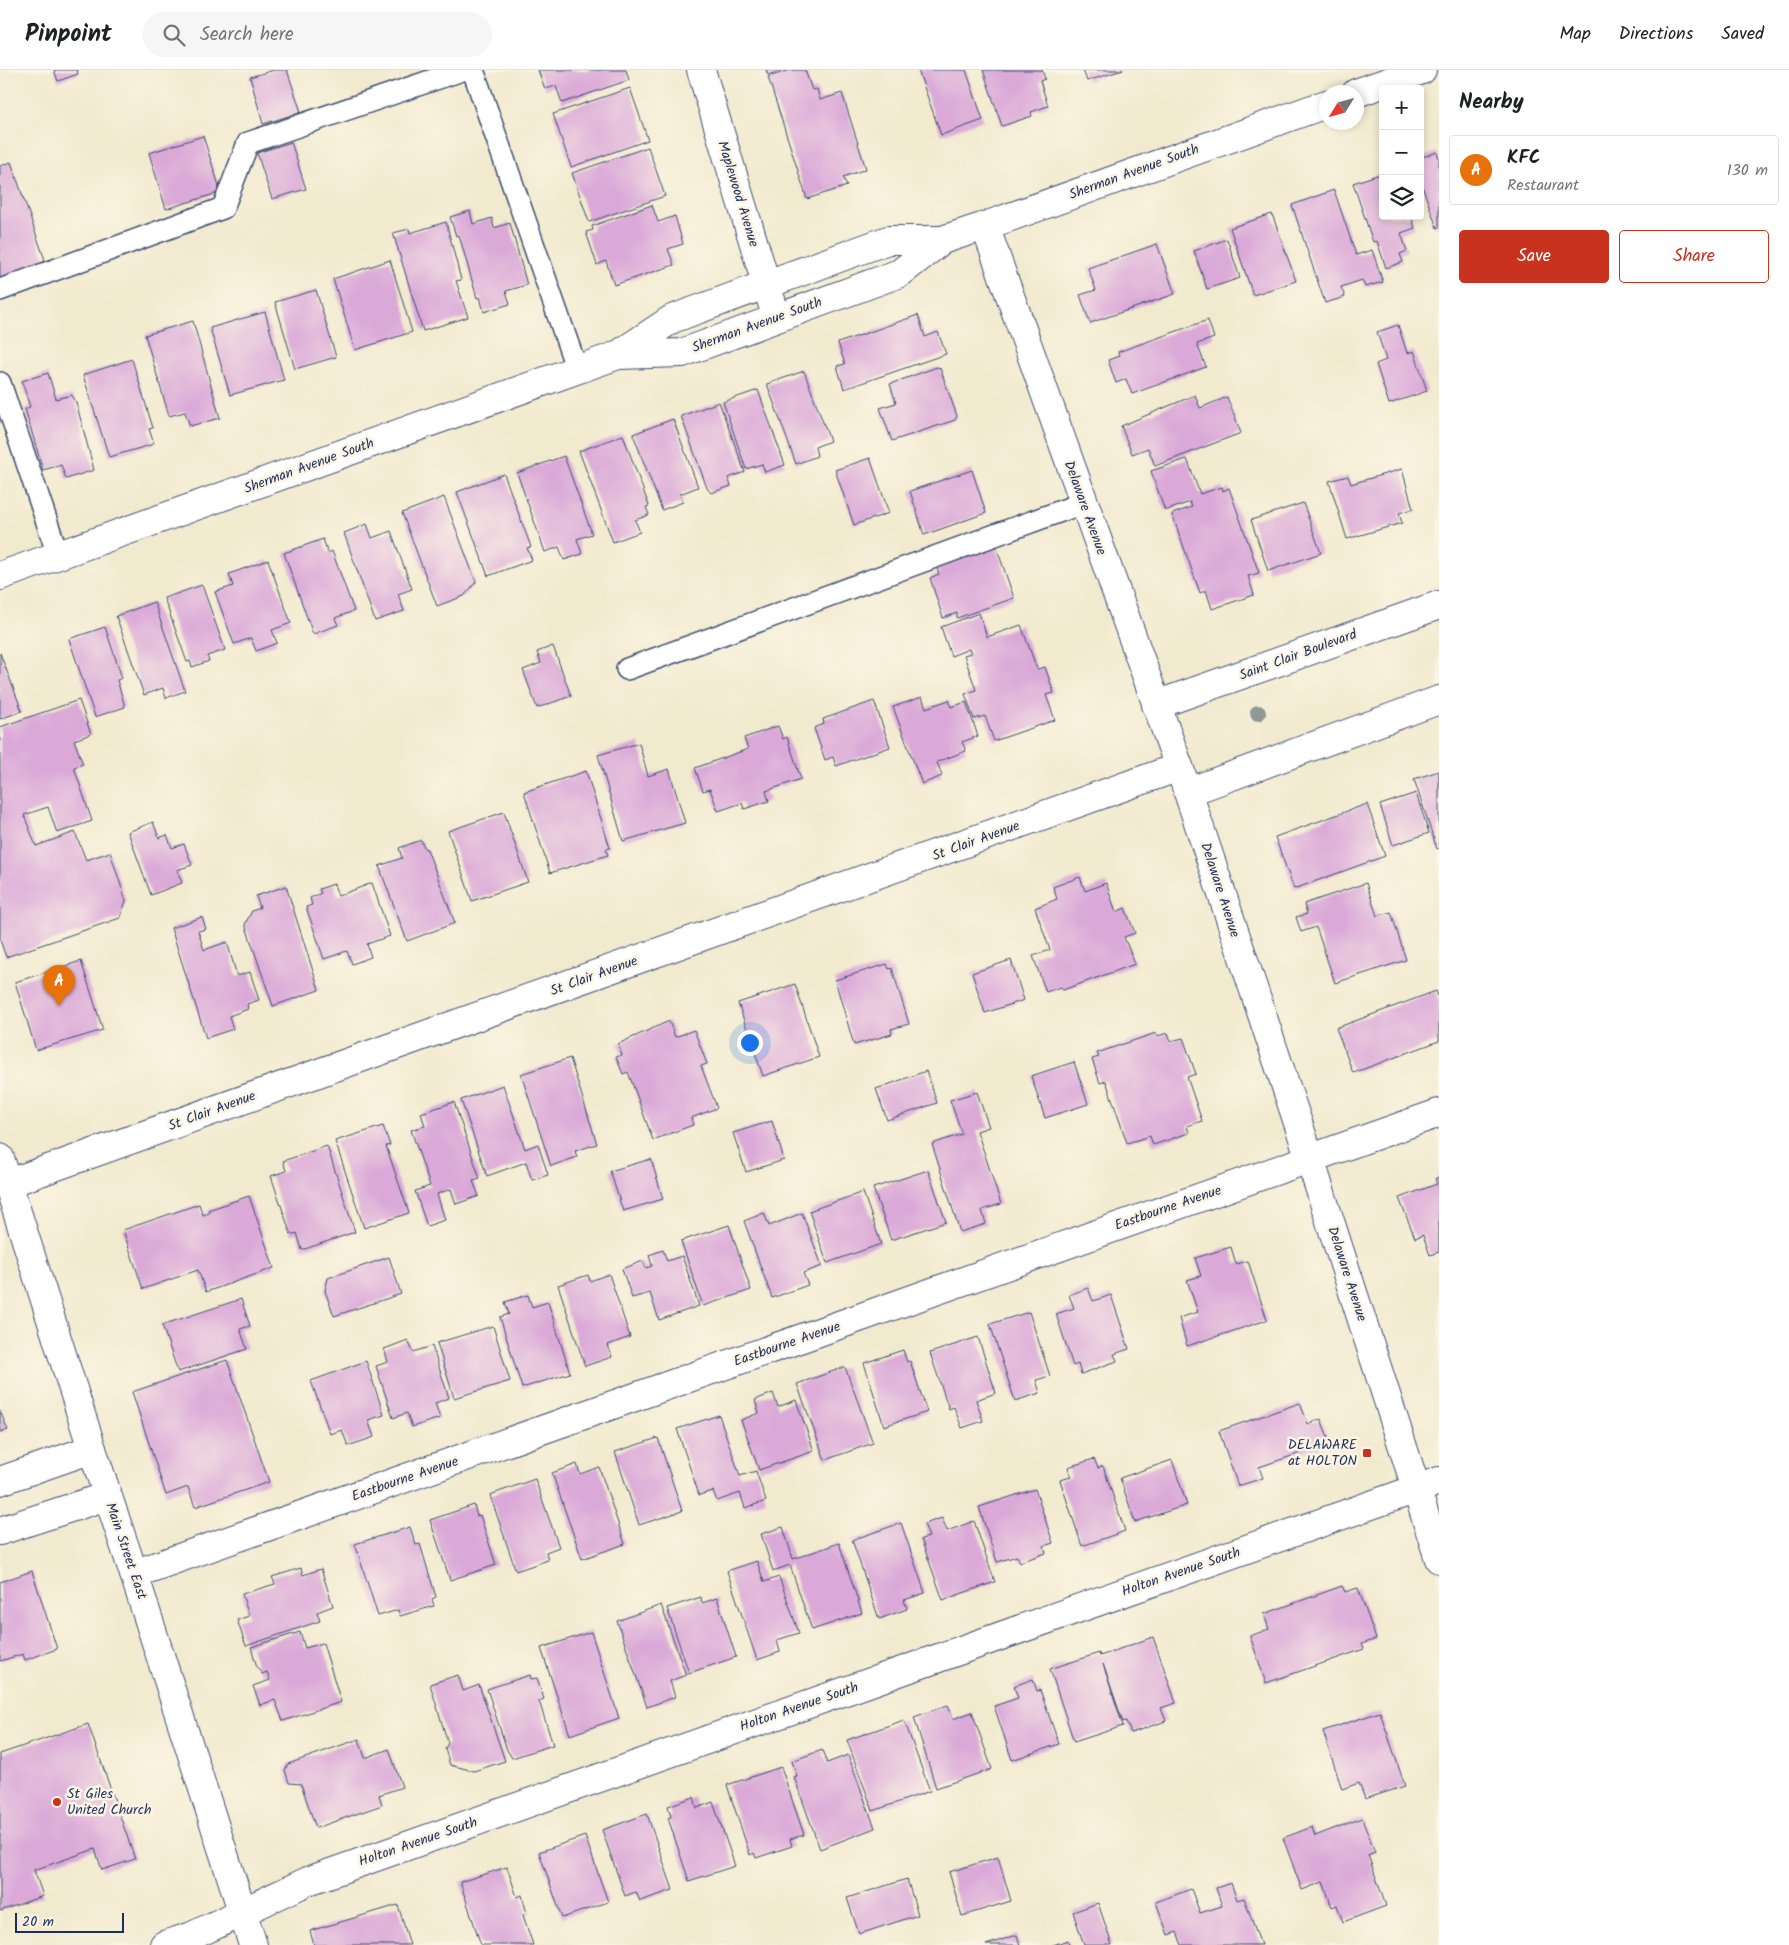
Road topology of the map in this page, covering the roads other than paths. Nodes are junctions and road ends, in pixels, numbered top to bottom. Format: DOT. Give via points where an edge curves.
graph roads {
  1 [pos="462,70"];
  2 [pos="473,70"];
  3 [pos="701,70"];
  4 [pos="1422,70"];
  5 [pos="1364,90"];
  6 [pos="1319,107"];
  7 [pos="985,226"];
  8 [pos="942,240"];
  9 [pos="766,285"];
  10 [pos="0,290"];
  11 [pos="777,318"];
  12 [pos="618,355"];
  13 [pos="577,370"];
  14 [pos="0,383"];
  15 [pos="1083,503"];
  16 [pos="58,555"];
  17 [pos="0,576"];
  18 [pos="1439,605"];
  19 [pos="627,669"];
  20 [pos="1439,700"];
  21 [pos="1156,705"];
  22 [pos="1183,780"];
  23 [pos="1439,1113"];
  24 [pos="0,1158"];
  25 [pos="1310,1158"];
  26 [pos="9,1184"];
  27 [pos="92,1449"];
  28 [pos="0,1481"];
  29 [pos="1428,1485"];
  30 [pos="107,1496"];
  31 [pos="0,1531"];
  32 [pos="1439,1559"];
  33 [pos="134,1574"];
  34 [pos="241,1911"];
  35 [pos="164,1945"];
  36 [pos="253,1945"];
  1 -- 10 [label="lane" via="248,143 223,208"];
  2 -- 13 [label="lane"];
  3 -- 9 [label="street, Maplewood Avenue"];
  4 -- 5 [label="street"];
  6 -- 7 [label="street, Sherman Avenue South"];
  7 -- 8 [label="street, Sherman Avenue South"];
  7 -- 15 [label="street, Delaware Avenue"];
  8 -- 9 [label="street, Sherman Avenue South" via="888,240"];
  8 -- 11 [label="street, Sherman Avenue South" via="900,273"];
  9 -- 11 [label="street, Maplewood Avenue"];
  9 -- 12 [label="street, Sherman Avenue South" via="672,319"];
  11 -- 12 [label="street, Sherman Avenue South" via="682,353"];
  12 -- 13 [label="street, Sherman Avenue South"];
  13 -- 16 [label="street, Sherman Avenue South"];
  14 -- 16 [label="lane"];
  15 -- 19 [label="lane"];
  15 -- 21 [label="street, Delaware Avenue"];
  16 -- 17 [label="street, Sherman Avenue South"];
  18 -- 21 [label="street, Saint Clair Boulevard"];
  20 -- 22 [label="street"];
  21 -- 22 [label="street, Delaware Avenue"];
  22 -- 25 [label="street, Delaware Avenue"];
  22 -- 26 [label="street, St Clair Avenue"];
  23 -- 25 [label="street, Eastbourne Avenue"];
  24 -- 26 [label="street, Main Street East"];
  25 -- 29 [label="street, Delaware Avenue"];
  25 -- 33 [label="street, Eastbourne Avenue"];
  26 -- 27 [label="street, Main Street East"];
  27 -- 28 [label="street"];
  27 -- 30 [label="street, Main Street East"];
  29 -- 32 [label="street, Delaware Avenue"];
  29 -- 34 [label="street, Holton Avenue South" via="317,1878"];
  30 -- 31 [label="street"];
  30 -- 33 [label="street, Main Street East"];
  33 -- 34 [label="street, Main Street East"];
  34 -- 35 [label="street, Holton Avenue South" via="192,1936"];
  34 -- 36 [label="street, Main Street East"];
}
